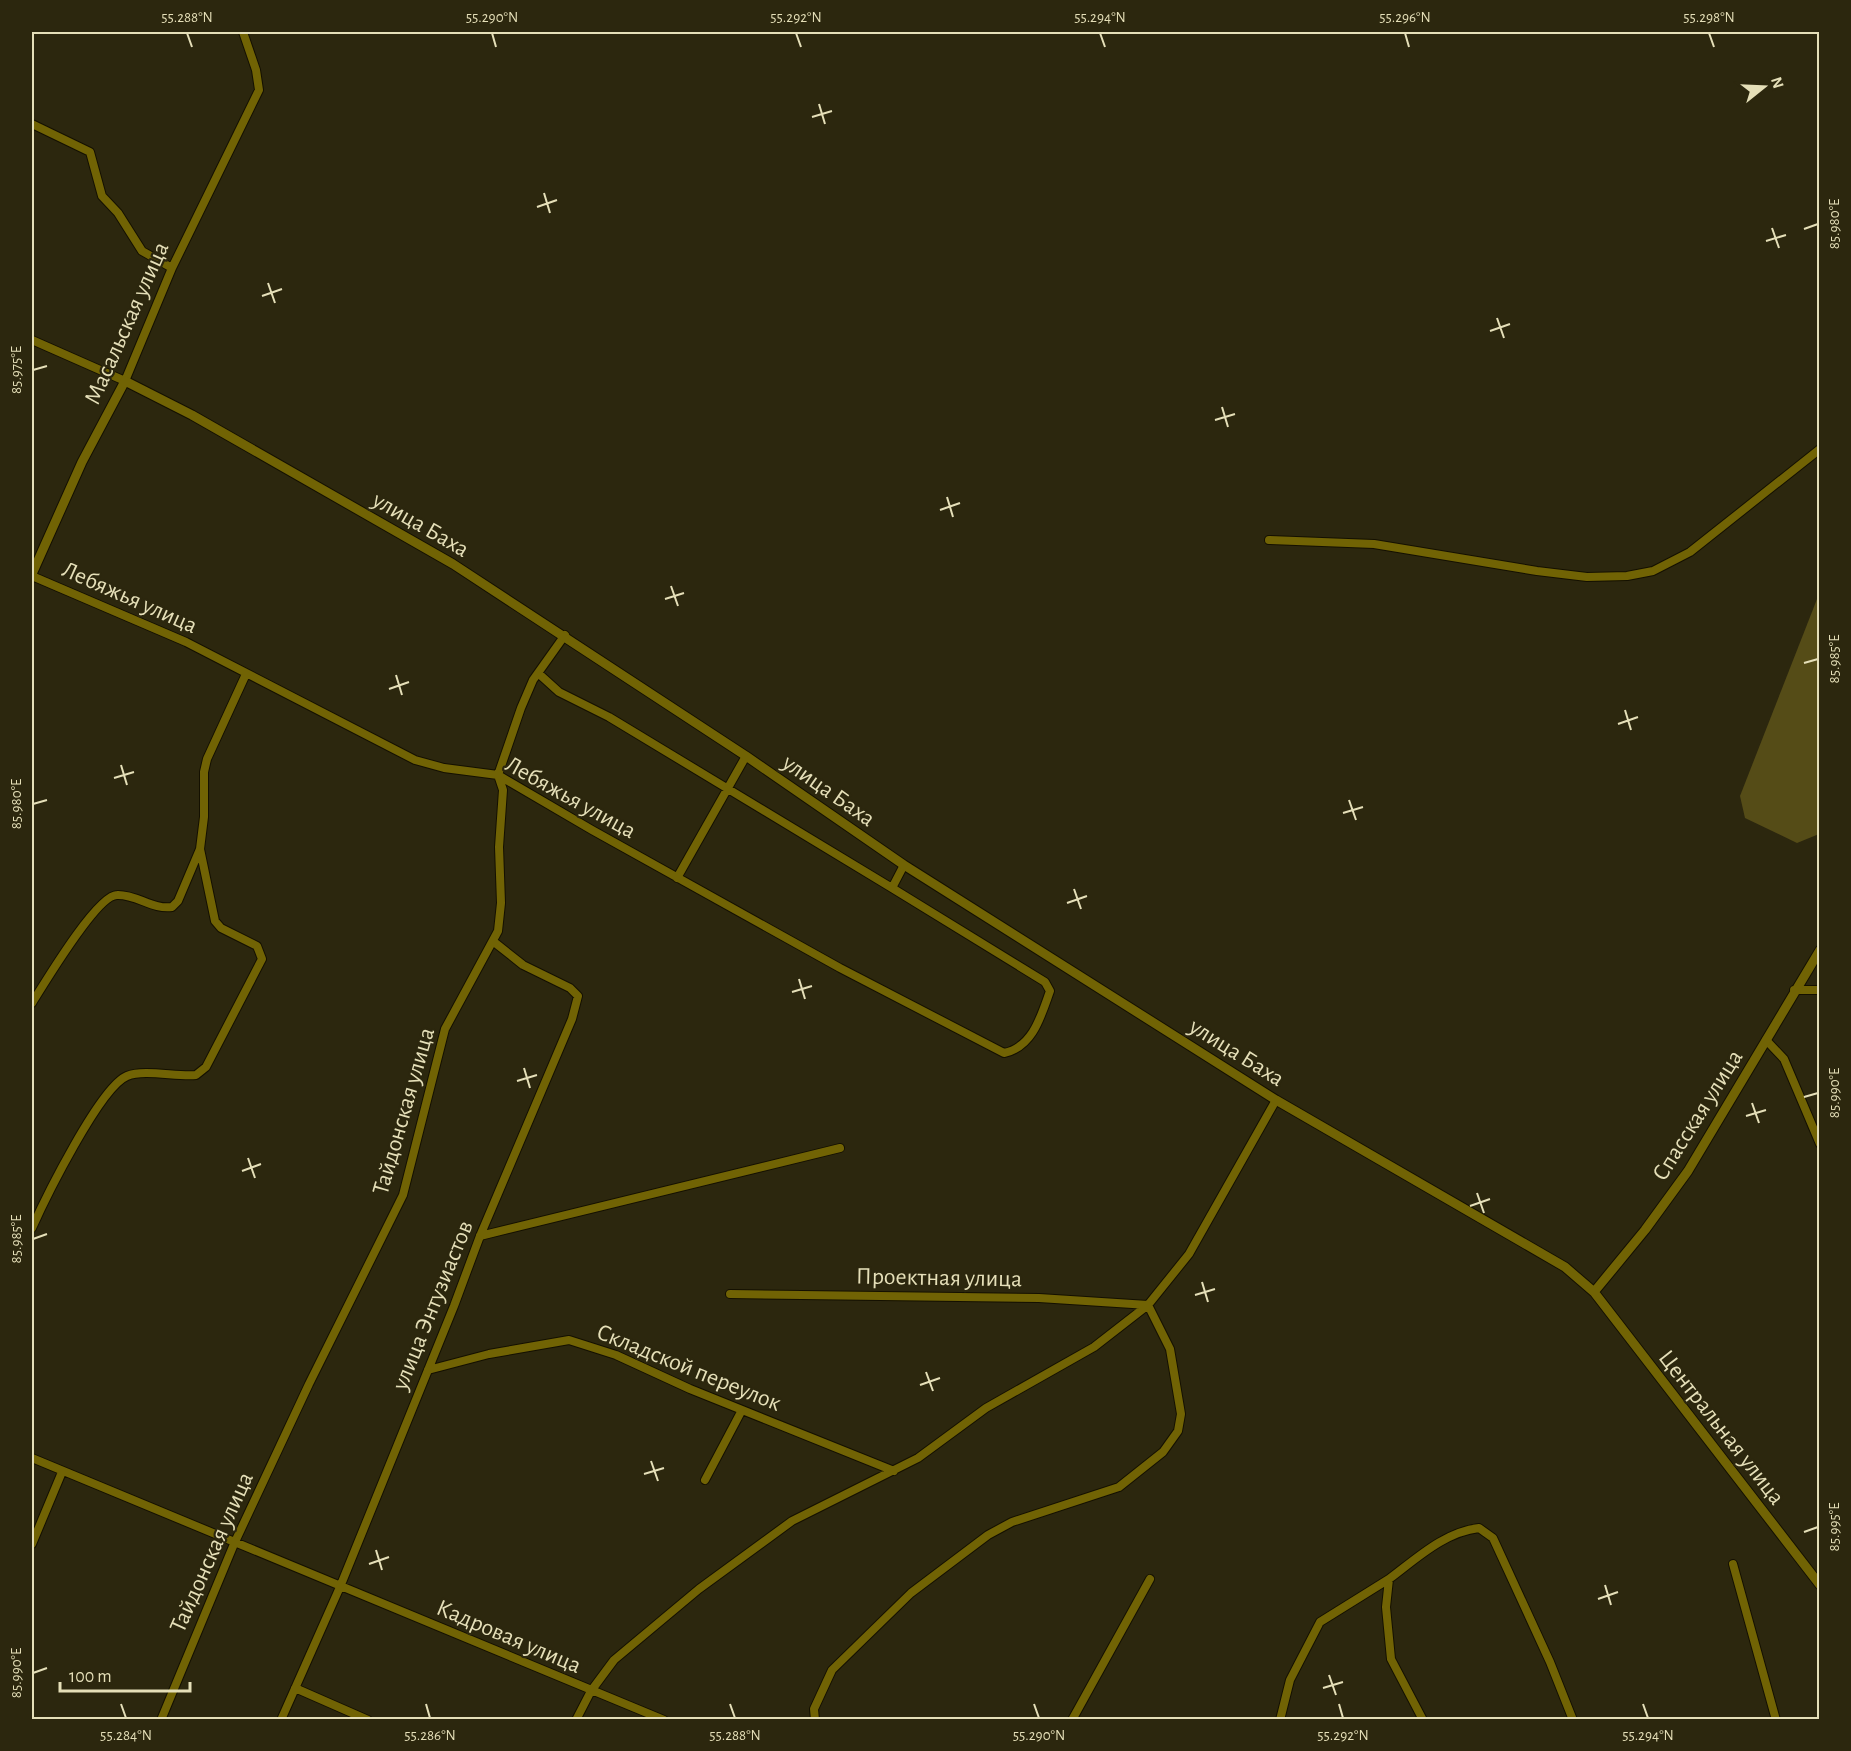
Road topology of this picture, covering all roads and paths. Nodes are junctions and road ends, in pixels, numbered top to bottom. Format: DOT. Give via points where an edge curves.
graph roads {
  1 [pos="243,32"];
  2 [pos="32,124"];
  3 [pos="172,268"];
  4 [pos="32,340"];
  5 [pos="125,381"];
  6 [pos="1820,449"];
  7 [pos="1269,540"];
  8 [pos="32,575"];
  9 [pos="565,635"];
  10 [pos="538,673"];
  11 [pos="246,674"];
  12 [pos="746,756"];
  13 [pos="498,775"];
  14 [pos="727,791"];
  15 [pos="200,849"];
  16 [pos="904,866"];
  17 [pos="677,878"];
  18 [pos="892,888"];
  19 [pos="494,942"];
  20 [pos="1820,950"];
  21 [pos="1794,990"];
  22 [pos="1820,990"];
  23 [pos="32,1003"];
  24 [pos="1766,1040"];
  25 [pos="1276,1100"];
  26 [pos="1820,1144"];
  27 [pos="840,1148"];
  28 [pos="32,1228"];
  29 [pos="480,1236"];
  30 [pos="1593,1292"];
  31 [pos="730,1294"];
  32 [pos="1148,1305"];
  33 [pos="428,1370"];
  34 [pos="742,1410"];
  35 [pos="32,1458"];
  36 [pos="894,1471"];
  37 [pos="62,1472"];
  38 [pos="705,1480"];
  39 [pos="32,1544"];
  40 [pos="234,1544"];
  41 [pos="1733,1564"];
  42 [pos="1149,1579"];
  43 [pos="1389,1579"];
  44 [pos="1820,1586"];
  45 [pos="340,1587"];
  46 [pos="295,1688"];
  47 [pos="591,1691"];
  48 [pos="160,1719"];
  49 [pos="281,1719"];
  50 [pos="368,1719"];
  51 [pos="576,1719"];
  52 [pos="664,1719"];
  53 [pos="815,1719"];
  54 [pos="1072,1719"];
  55 [pos="1280,1719"];
  56 [pos="1423,1719"];
  57 [pos="1573,1719"];
  58 [pos="1776,1719"];
  1 -- 3 [label="street, Масальская улица" via="259,90"];
  2 -- 3 [label="street" via="90,152 102,196 142,251"];
  3 -- 5 [label="street, Масальская улица"];
  4 -- 5 [label="street, улица Баха"];
  5 -- 8 [label="street, Масальская улица" via="82,462"];
  5 -- 9 [label="street, улица Баха" via="453,564"];
  6 -- 7 [label="street" via="1690,552 1653,570 1626,576 1587,577 1537,571 1374,544"];
  8 -- 11 [label="street, Лебяжья улица" via="175,637"];
  9 -- 10 [label="street, Тайдонская улица"];
  9 -- 12 [label="street, улица Баха"];
  10 -- 13 [label="street, Тайдонская улица" via="521,708"];
  10 -- 14 [label="street" via="559,692 609,717"];
  11 -- 13 [label="street, Лебяжья улица" via="415,760"];
  11 -- 15 [label="street" via="207,759"];
  12 -- 14 [label="street"];
  12 -- 16 [label="street, улица Баха"];
  13 -- 17 [label="street, Лебяжья улица"];
  13 -- 19 [label="street, Тайдонская улица" via="503,790 501,903"];
  14 -- 17 [label="street"];
  14 -- 18 [label="street"];
  15 -- 23 [label="street" via="172,907 121,895 106,899"];
  15 -- 28 [label="street" via="214,921 257,946 262,958 206,1067 196,1075 135,1075 121,1080 86,1122"];
  16 -- 18 [label="street"];
  16 -- 25 [label="street, улица Баха"];
  17 -- 18 [label="street, Лебяжья улица" via="1004,1053 1017,1050 1032,1033 1050,991 1045,982"];
  19 -- 29 [label="street, улица Энтузиастов" via="523,965 570,988 578,996 540,1099"];
  19 -- 40 [label="street, Тайдонская улица" via="446,1029 403,1196"];
  20 -- 21 [label="street, Спасская улица"];
  21 -- 22 [label="street"];
  21 -- 24 [label="street, Спасская улица"];
  24 -- 26 [label="street" via="1784,1059"];
  24 -- 30 [label="street, Спасская улица" via="1688,1171"];
  25 -- 30 [label="street, улица Баха" via="1565,1266"];
  25 -- 32 [label="street" via="1190,1254"];
  27 -- 29 [label="street"];
  29 -- 33 [label="street, улица Энтузиастов"];
  30 -- 44 [label="street, Центральная улица"];
  31 -- 32 [label="street, Проектная улица" via="1039,1298"];
  32 -- 36 [label="street" via="1094,1347 986,1408"];
  32 -- 53 [label="street" via="1170,1349 1181,1414 1178,1431 1163,1452 1119,1487 1012,1522 988,1535 911,1593 832,1670 814,1709"];
  33 -- 34 [label="street, Складской переулок" via="569,1340 616,1355"];
  33 -- 45 [label="street, улица Энтузиастов"];
  34 -- 36 [label="street, Складской переулок"];
  34 -- 38 [label="street"];
  35 -- 37 [label="street, Кадровая улица"];
  36 -- 47 [label="street" via="792,1521 699,1589 614,1660"];
  37 -- 39 [label="street"];
  37 -- 40 [label="street, Кадровая улица"];
  40 -- 45 [label="street, Кадровая улица"];
  40 -- 48 [label="street, Тайдонская улица"];
  41 -- 58 [label="street"];
  42 -- 54 [label="street"];
  43 -- 55 [label="street" via="1320,1622 1290,1680"];
  43 -- 56 [label="street" via="1386,1607 1391,1659"];
  43 -- 57 [label="street" via="1455,1534 1479,1528 1487,1532"];
  45 -- 46 [label="street, улица Энтузиастов"];
  45 -- 47 [label="street, Кадровая улица"];
  46 -- 49 [label="street, улица Энтузиастов"];
  46 -- 50 [label="street"];
  47 -- 51 [label="street"];
  47 -- 52 [label="street, Кадровая улица"];
}
